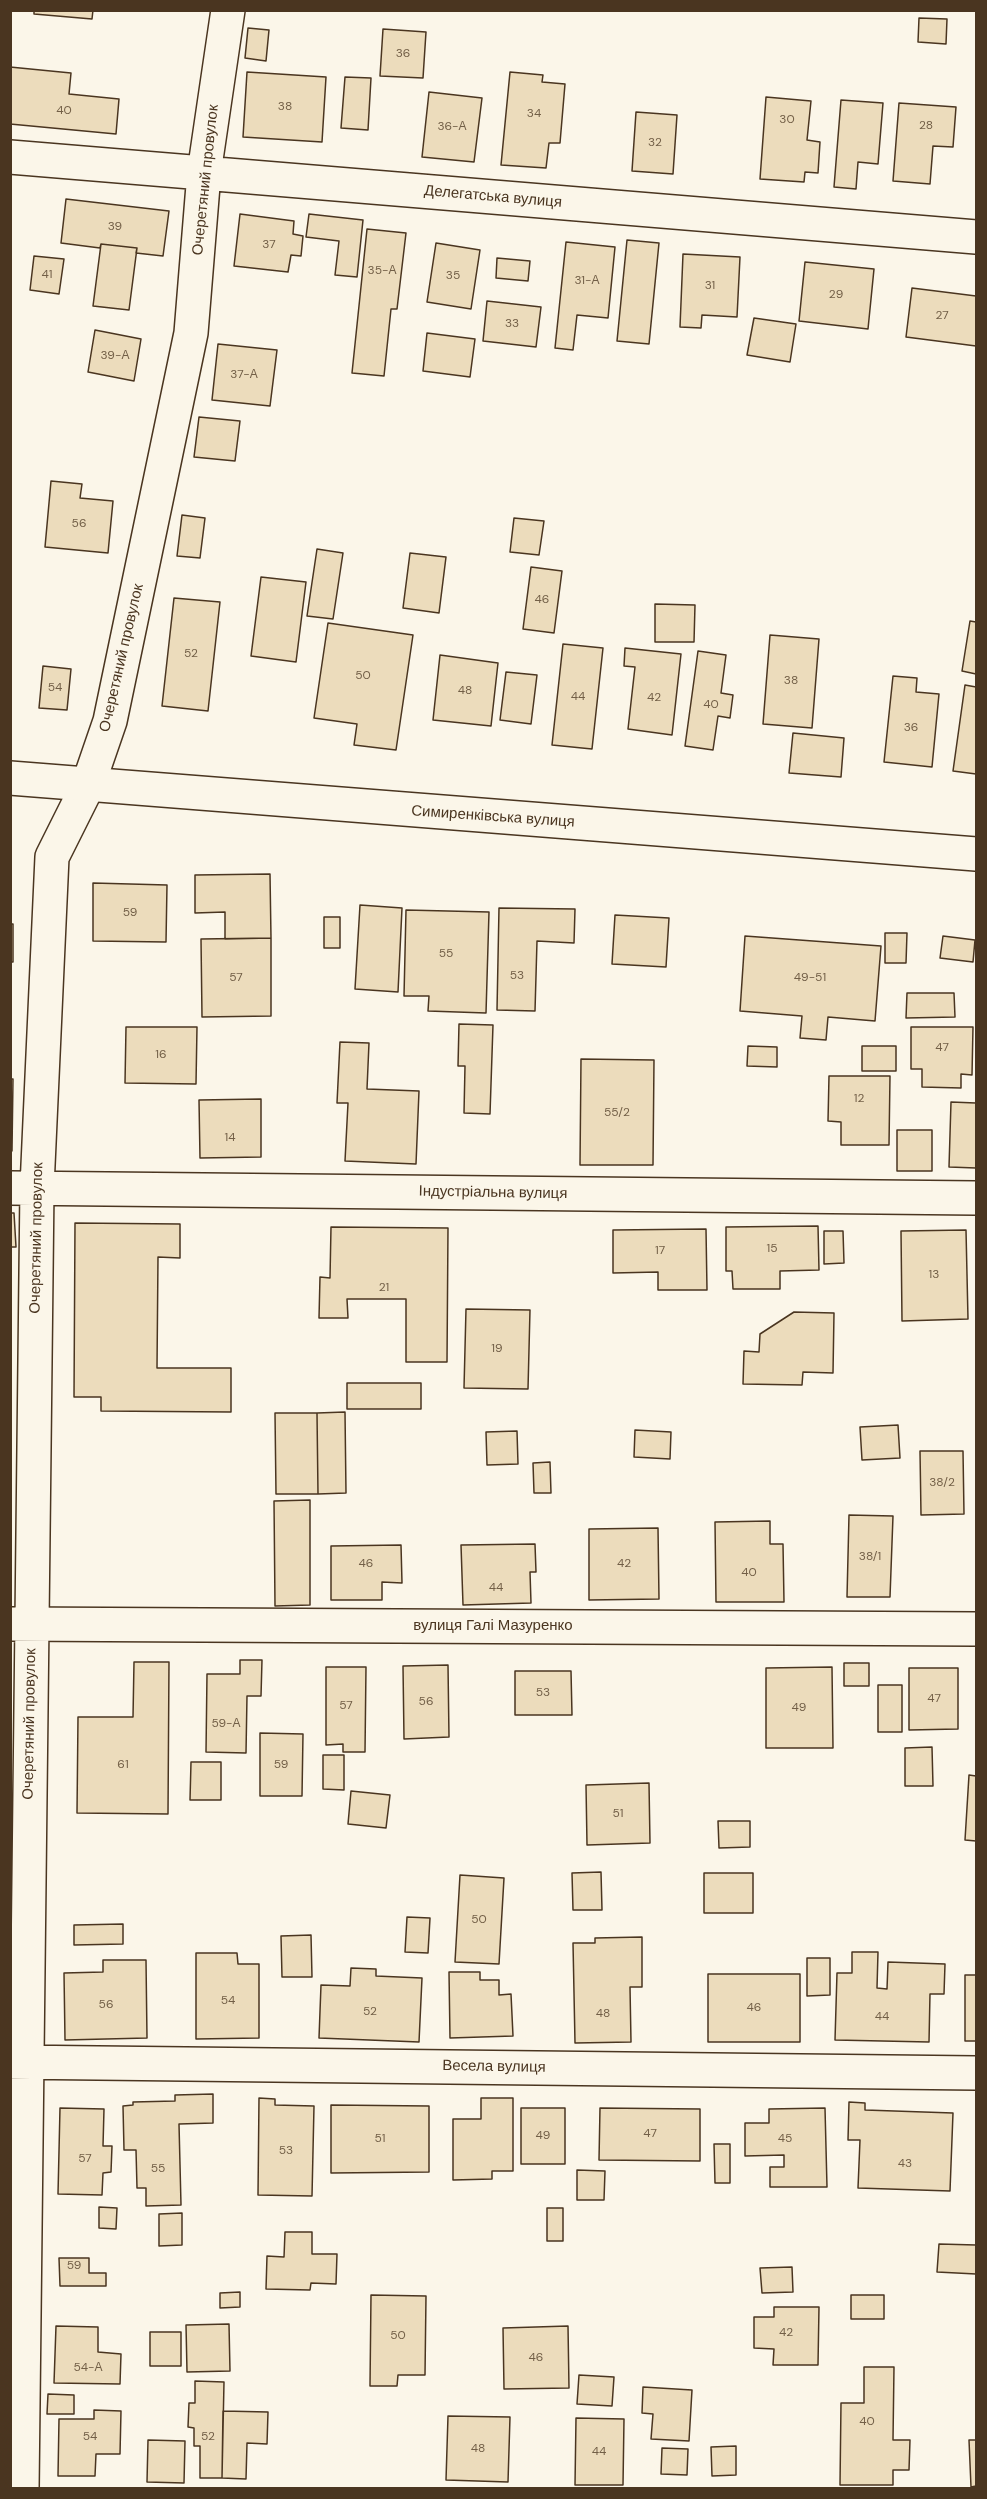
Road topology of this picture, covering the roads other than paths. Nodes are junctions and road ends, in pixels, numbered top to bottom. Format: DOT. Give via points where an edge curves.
graph roads {
  1 [pos="228,10"];
  2 [pos="10,157"];
  3 [pos="204,173"];
  4 [pos="976,237"];
  5 [pos="10,778"];
  6 [pos="88,786"];
  7 [pos="976,854"];
  8 [pos="24,1187"];
  9 [pos="976,1198"];
  10 [pos="21,1624"];
  11 [pos="976,1629"];
  12 [pos="19,2062"];
  13 [pos="976,2073"];
  14 [pos="22,2488"];
  1 -- 3 [label="street, Очеретяний провулок"];
  2 -- 3 [label="street, Делегатська вулиця"];
  3 -- 4 [label="street, Делегатська вулиця"];
  3 -- 6 [label="street, Очеретяний провулок" via="191,333 110,721"];
  5 -- 6 [label="street, Симиренківська вулиця"];
  6 -- 7 [label="street, Симиренківська вулиця"];
  6 -- 8 [label="street, Очеретяний провулок" via="52,857"];
  8 -- 9 [label="street, Індустріальна вулиця"];
  8 -- 10 [label="street, Очеретяний провулок"];
  10 -- 11 [label="street, вулиця Галі Мазуренко"];
  10 -- 12 [label="street, Очеретяний провулок"];
  12 -- 13 [label="street, Весела вулиця"];
  12 -- 14 [label="street, Очеретяний провулок"];
}
